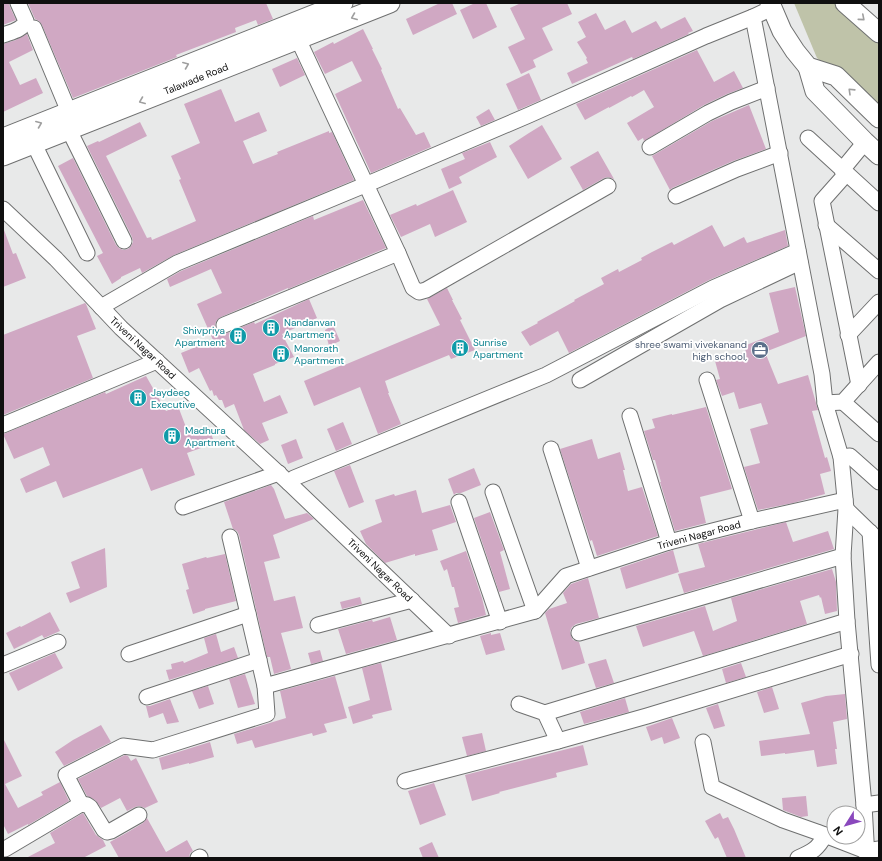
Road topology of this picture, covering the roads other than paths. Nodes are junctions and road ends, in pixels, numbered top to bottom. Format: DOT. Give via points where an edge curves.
graph roads {
  1 [pos="18,3"];
  2 [pos="343,3"];
  3 [pos="390,3"];
  4 [pos="845,3"];
  5 [pos="771,5"];
  6 [pos="754,17"];
  7 [pos="34,28"];
  8 [pos="295,31"];
  9 [pos="879,33"];
  10 [pos="3,36"];
  11 [pos="808,67"];
  12 [pos="767,88"];
  13 [pos="879,118"];
  14 [pos="69,121"];
  15 [pos="3,138"];
  16 [pos="808,138"];
  17 [pos="865,142"];
  18 [pos="34,144"];
  19 [pos="650,147"];
  20 [pos="780,153"];
  21 [pos="879,155"];
  22 [pos="3,156"];
  23 [pos="844,172"];
  24 [pos="366,184"];
  25 [pos="608,186"];
  26 [pos="676,196"];
  27 [pos="879,203"];
  28 [pos="3,209"];
  29 [pos="826,225"];
  30 [pos="124,241"];
  31 [pos="87,253"];
  32 [pos="398,253"];
  33 [pos="800,257"];
  34 [pos="879,271"];
  35 [pos="879,302"];
  36 [pos="101,307"];
  37 [pos="224,325"];
  38 [pos="848,335"];
  39 [pos="157,361"];
  40 [pos="876,371"];
  41 [pos="580,380"];
  42 [pos="707,380"];
  43 [pos="858,385"];
  44 [pos="843,402"];
  45 [pos="825,403"];
  46 [pos="630,416"];
  47 [pos="3,425"];
  48 [pos="879,434"];
  49 [pos="551,449"];
  50 [pos="841,456"];
  51 [pos="284,478"];
  52 [pos="878,478"];
  53 [pos="493,492"];
  54 [pos="459,502"];
  55 [pos="845,504"];
  56 [pos="184,507"];
  57 [pos="752,521"];
  58 [pos="874,536"];
  59 [pos="230,538"];
  60 [pos="669,542"];
  61 [pos="843,556"];
  62 [pos="589,568"];
  63 [pos="412,600"];
  64 [pos="535,611"];
  65 [pos="248,614"];
  66 [pos="847,621"];
  67 [pos="500,622"];
  68 [pos="318,625"];
  69 [pos="579,633"];
  70 [pos="448,636"];
  71 [pos="58,642"];
  72 [pos="129,654"];
  73 [pos="850,654"];
  74 [pos="259,660"];
  75 [pos="3,665"];
  76 [pos="879,665"];
  77 [pos="266,686"];
  78 [pos="147,697"];
  79 [pos="519,704"];
  80 [pos="545,713"];
  81 [pos="558,741"];
  82 [pos="703,742"];
  83 [pos="406,781"];
  84 [pos="879,803"];
  85 [pos="81,804"];
  86 [pos="864,805"];
  87 [pos="139,815"];
  88 [pos="866,819"];
  89 [pos="825,835"];
  90 [pos="6,851"];
  91 [pos="871,853"];
  92 [pos="798,858"];
  1 -- 10 [label="street" via="26,21 21,28"];
  2 -- 8 [label="main road, Talawade Road"];
  3 -- 8 [label="main road, Talawade Road, one-way"];
  4 -- 9 [label="main road, one-way"];
  5 -- 6 [label="street"];
  5 -- 11 [label="main road" via="782,31"];
  6 -- 12 [label="street"];
  6 -- 24 [label="street"];
  7 -- 14 [label="street"];
  8 -- 14 [label="main road, Talawade Road"];
  8 -- 24 [label="street"];
  13 -- 11 [label="main road, one-way" via="836,76"];
  11 -- 17 [label="main road" via="815,92"];
  12 -- 19 [label="street" via="719,107"];
  12 -- 20 [label="street"];
  15 -- 14 [label="main road, Talawade Road, one-way"];
  14 -- 18 [label="main road, Talawade Road"];
  14 -- 30 [label="street"];
  16 -- 23 [label="street"];
  17 -- 21 [label="main road"];
  17 -- 23 [label="street"];
  18 -- 22 [label="main road, Talawade Road"];
  18 -- 31 [label="street"];
  20 -- 26 [label="street"];
  20 -- 33 [label="street"];
  23 -- 27 [label="street"];
  23 -- 29 [label="street" via="822,201"];
  24 -- 32 [label="street"];
  24 -- 36 [label="street" via="177,263"];
  25 -- 32 [label="street" via="426,290 419,292 413,288"];
  28 -- 36 [label="street, Triveni Nagar Road" via="56,259"];
  29 -- 34 [label="street"];
  29 -- 38 [label="street"];
  32 -- 37 [label="street"];
  33 -- 41 [label="street"];
  33 -- 45 [label="street"];
  33 -- 51 [label="street" via="713,288 546,375 294,478"];
  35 -- 38 [label="street"];
  36 -- 39 [label="street, Triveni Nagar Road"];
  38 -- 43 [label="street"];
  39 -- 47 [label="street"];
  39 -- 51 [label="street, Triveni Nagar Road"];
  40 -- 43 [label="street"];
  42 -- 57 [label="street"];
  43 -- 44 [label="street"];
  44 -- 45 [label="street"];
  44 -- 48 [label="street"];
  45 -- 50 [label="street"];
  46 -- 60 [label="street"];
  49 -- 62 [label="street"];
  50 -- 52 [label="street" via="850,456"];
  50 -- 55 [label="street"];
  51 -- 56 [label="street"];
  51 -- 63 [label="street, Triveni Nagar Road"];
  53 -- 64 [label="street"];
  54 -- 67 [label="street"];
  55 -- 57 [label="street, Triveni Nagar Road"];
  55 -- 58 [label="street"];
  55 -- 61 [label="street"];
  57 -- 60 [label="street, Triveni Nagar Road"];
  58 -- 76 [label="street"];
  59 -- 65 [label="street"];
  60 -- 62 [label="street, Triveni Nagar Road"];
  61 -- 66 [label="street"];
  61 -- 69 [label="street"];
  62 -- 64 [label="street, Triveni Nagar Road" via="566,576"];
  63 -- 68 [label="street"];
  63 -- 70 [label="street, Triveni Nagar Road"];
  64 -- 67 [label="street"];
  65 -- 72 [label="street"];
  65 -- 74 [label="street"];
  66 -- 73 [label="street"];
  66 -- 80 [label="street"];
  67 -- 70 [label="street"];
  70 -- 77 [label="street"];
  71 -- 75 [label="street"];
  73 -- 81 [label="street"];
  73 -- 86 [label="street"];
  74 -- 77 [label="street"];
  74 -- 78 [label="street"];
  77 -- 85 [label="street" via="267,714 153,750 123,746 66,774"];
  79 -- 80 [label="street"];
  80 -- 81 [label="street"];
  81 -- 83 [label="street"];
  82 -- 89 [label="street" via="712,787 783,820"];
  84 -- 86 [label="street"];
  85 -- 87 [label="street" via="90,808 107,832"];
  85 -- 90 [label="street"];
  88 -- 91 [label="street"];
  89 -- 91 [label="street"];
  89 -- 92 [label="street" via="816,849"];
}
